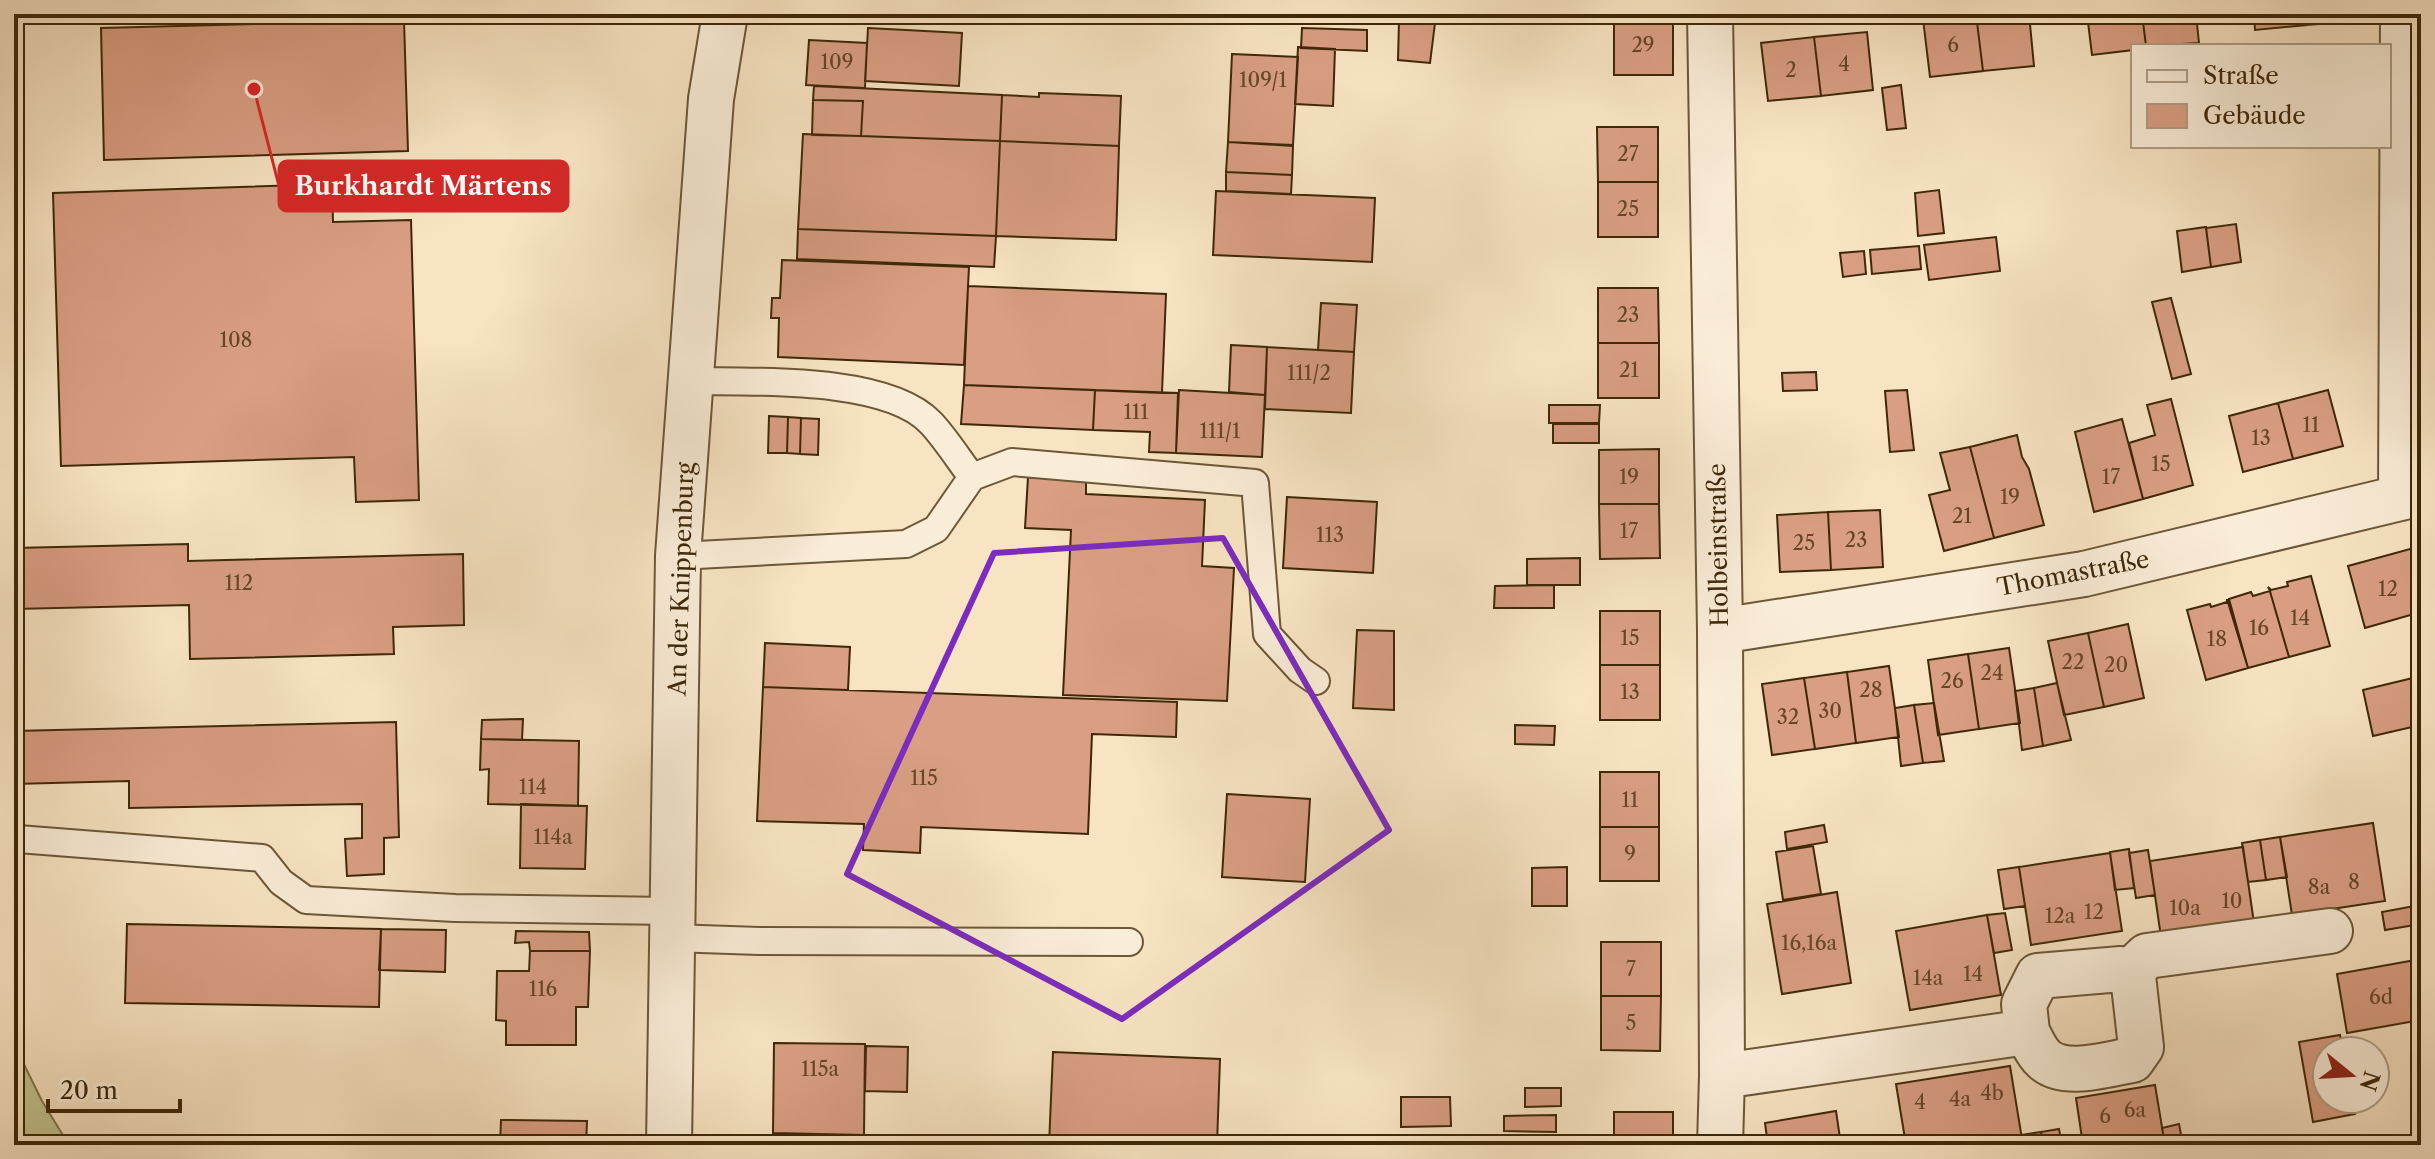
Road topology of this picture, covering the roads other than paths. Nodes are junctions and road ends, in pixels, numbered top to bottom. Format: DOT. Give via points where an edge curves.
graph roads {
  1 [pos="725,14"];
  2 [pos="1710,14"];
  3 [pos="2403,14"];
  4 [pos="691,381"];
  5 [pos="972,477"];
  6 [pos="2411,496"];
  7 [pos="678,556"];
  8 [pos="1720,631"];
  9 [pos="1316,681"];
  10 [pos="18,839"];
  11 [pos="672,925"];
  12 [pos="2330,931"];
  13 [pos="1129,942"];
  14 [pos="2129,973"];
  15 [pos="2027,1032"];
  16 [pos="1722,1076"];
  17 [pos="669,1145"];
  18 [pos="1720,1145"];
  1 -- 4 [label="street, An der Knippenburg" via="711,99"];
  2 -- 8 [label="street, Holbeinstraße"];
  3 -- 6 [label="street"];
  4 -- 5 [label="lane" via="795,382 890,397 930,421"];
  4 -- 7 [label="street, An der Knippenburg"];
  5 -- 7 [label="lane" via="936,529 906,544"];
  5 -- 9 [label="lane" via="1012,462 1255,483 1267,634"];
  6 -- 8 [label="street, Thomastraße" via="2084,574"];
  7 -- 11 [label="street, An der Knippenburg"];
  8 -- 16 [label="street, Holbeinstraße"];
  10 -- 11 [label="lane" via="262,858 281,882 306,900"];
  11 -- 13 [label="lane" via="759,941"];
  11 -- 17 [label="street, An der Knippenburg"];
  12 -- 14 [label="street" via="2147,956"];
  14 -- 15 [label="street" via="2121,969 2038,976 2024,1004"];
  14 -- 15 [label="street" via="2141,1047 2132,1060 2066,1069 2047,1062"];
  15 -- 16 [label="street"];
  16 -- 18 [label="street, Holbeinstraße"];
}
